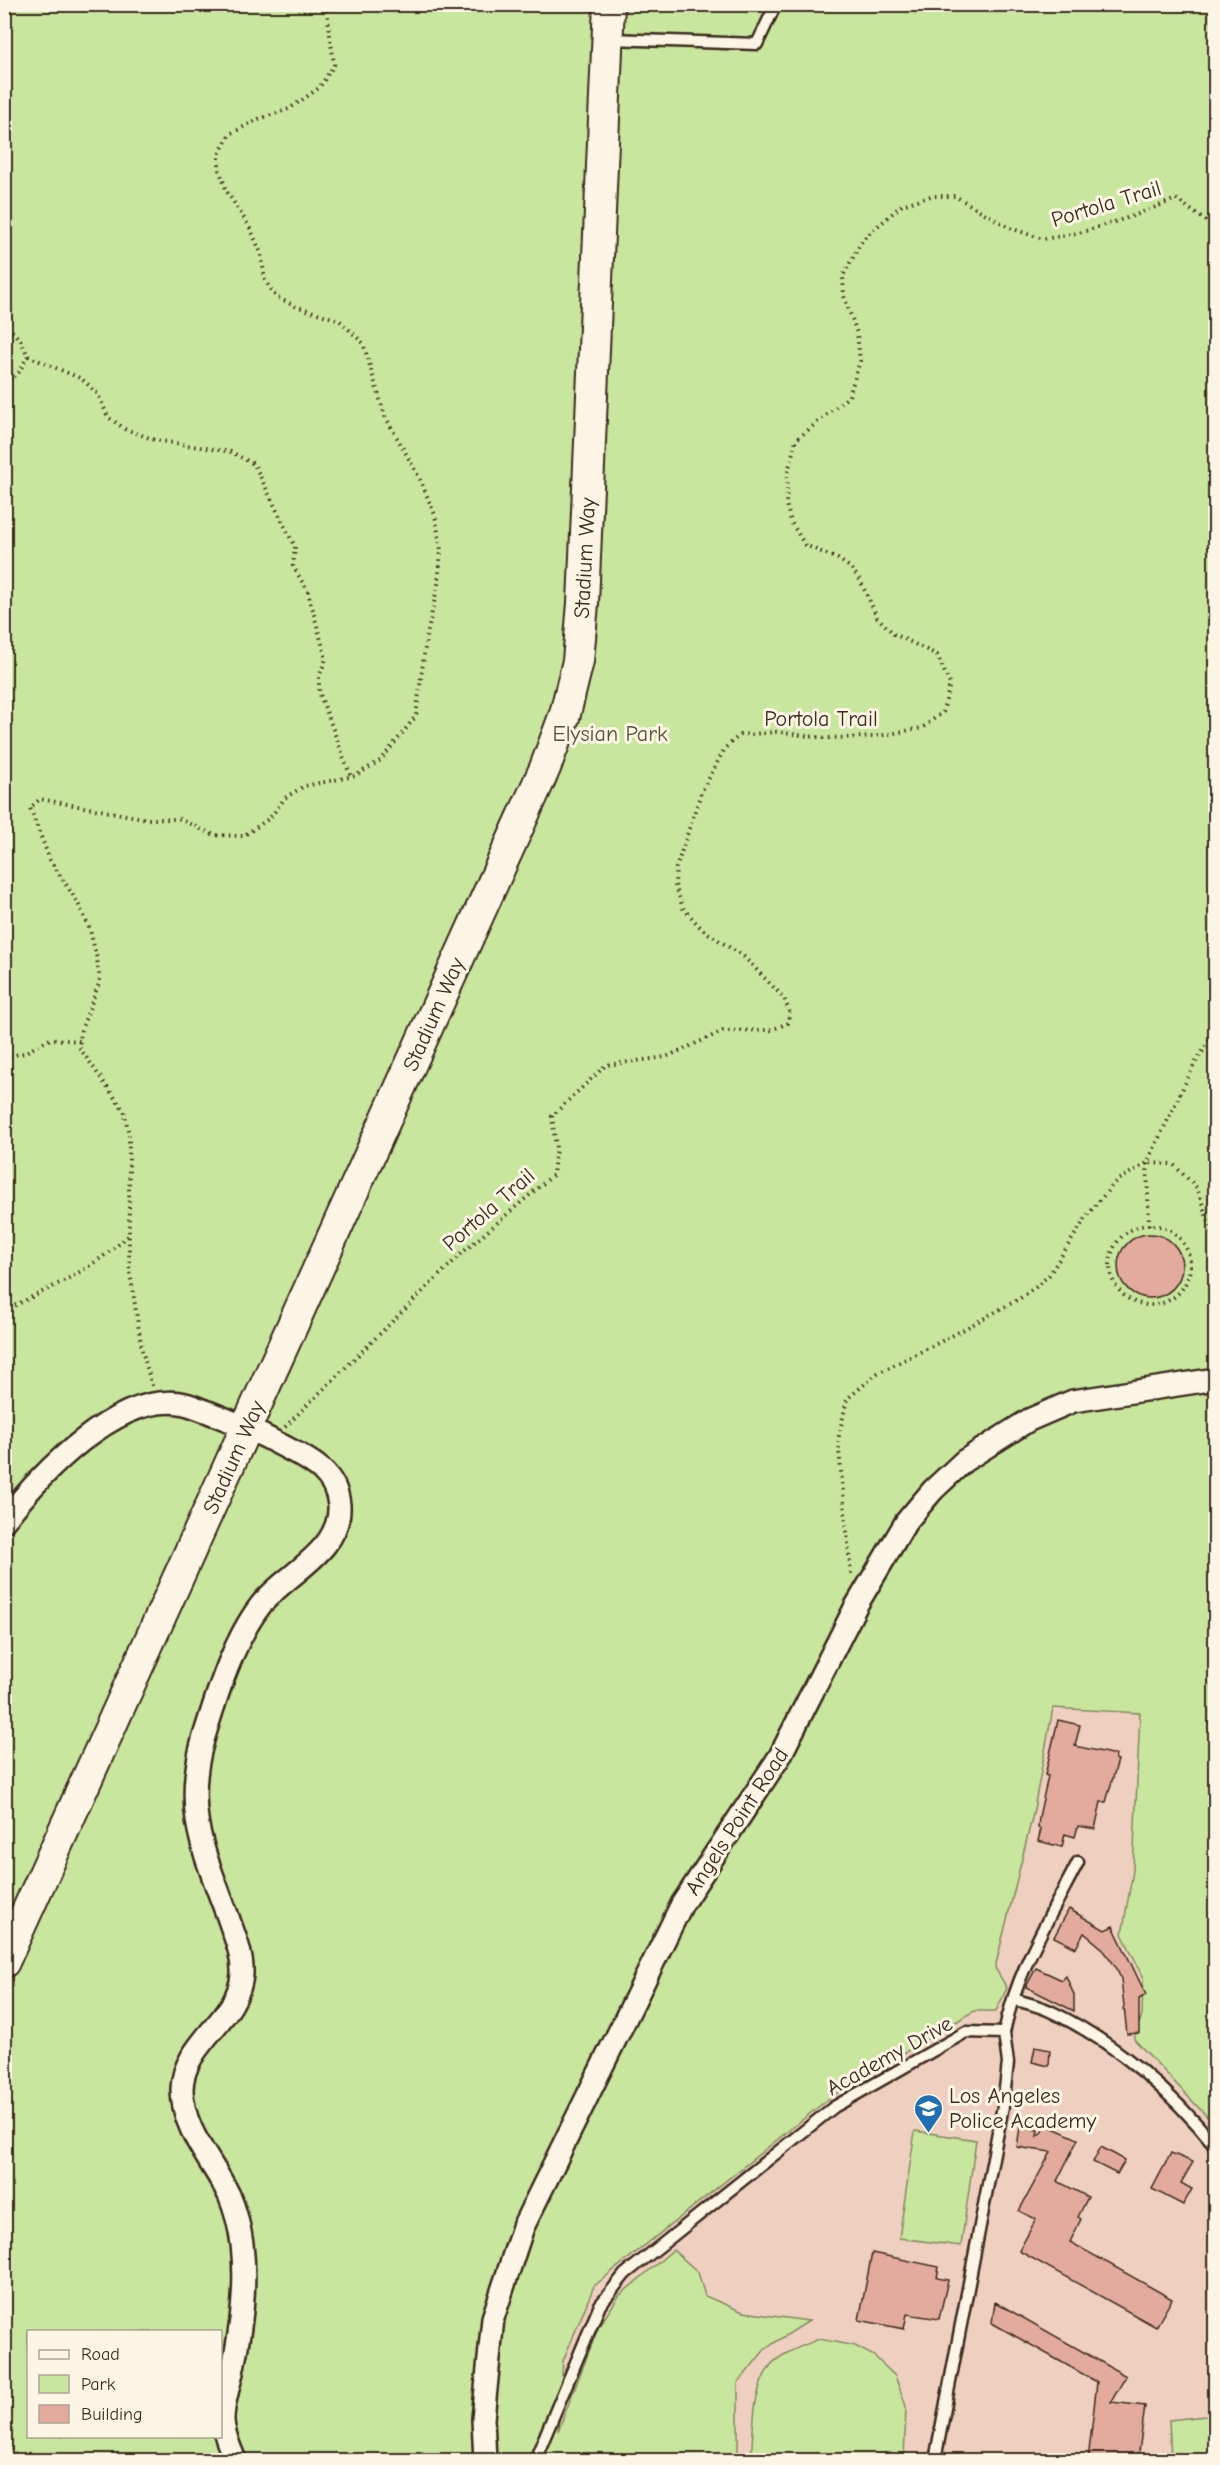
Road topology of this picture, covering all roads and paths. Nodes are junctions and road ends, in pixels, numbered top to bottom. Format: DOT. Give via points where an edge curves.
graph roads {
  1 [pos="326,4"];
  2 [pos="609,4"];
  3 [pos="776,4"];
  4 [pos="607,39"];
  5 [pos="1215,228"];
  6 [pos="4,322"];
  7 [pos="28,356"];
  8 [pos="4,383"];
  9 [pos="351,777"];
  10 [pos="1215,1030"];
  11 [pos="80,1041"];
  12 [pos="4,1057"];
  13 [pos="1147,1163"];
  14 [pos="1149,1226"];
  15 [pos="129,1235"];
  16 [pos="1215,1245"];
  17 [pos="4,1311"];
  18 [pos="1215,1379"];
  19 [pos="157,1404"];
  20 [pos="246,1426"];
  21 [pos="272,1440"];
  22 [pos="4,1521"];
  23 [pos="856,1606"];
  24 [pos="1078,1862"];
  25 [pos="4,1962"];
  26 [pos="1013,1999"];
  27 [pos="1004,2033"];
  28 [pos="1215,2148"];
  29 [pos="235,2460"];
  30 [pos="485,2460"];
  31 [pos="535,2460"];
  32 [pos="935,2460"];
  1 -- 9 [label="path" via="334,64 319,88 290,108 231,134 219,154 219,169 227,192 249,226 261,253 266,280 276,297 339,320 363,343 385,416 435,515 441,549 438,584 416,716 381,760"];
  2 -- 4 [label="main road, Stadium Way"];
  3 -- 4 [label="lane" via="757,44"];
  4 -- 20 [label="main road, Stadium Way" via="583,603 578,661 565,714 545,768"];
  5 -- 21 [label="path, Portola Trail" via="1176,199 1079,233 1043,239 1010,228 956,196 930,196 902,204 863,239 843,276 860,361 849,396 796,440 786,504 791,522 805,545 851,568 877,617 894,634 938,655 950,684 943,712 922,728 873,737 824,738 776,732 740,735 725,747 701,793 676,868 675,885 683,908 702,929 744,957 784,998 788,1023 771,1030 723,1031 666,1057 606,1065 552,1116 556,1148 553,1175 462,1253"];
  6 -- 7 [label="path"];
  7 -- 8 [label="path" via="19,372"];
  7 -- 9 [label="path" via="82,379 98,394 108,417 125,429 155,440 231,452 254,464 295,547 293,566 308,592 326,659 319,677 319,692"];
  9 -- 11 [label="path" via="304,786 285,798 270,818 243,836 214,835 179,819 148,819 40,799 30,808 51,860 90,930 97,959 100,981"];
  10 -- 13 [label="path"];
  11 -- 12 [label="path" via="50,1039 24,1053"];
  11 -- 15 [label="path" via="79,1047 124,1111 129,1135"];
  13 -- 14 [label="path"];
  13 -- 16 [label="path" via="1173,1164 1197,1188"];
  13 -- 23 [label="path" via="1116,1180 1089,1213 1049,1275 1036,1287 878,1373 847,1399 838,1440"];
  14 -- 14 [label="path" via="1124,1234 1115,1244 1110,1270 1121,1294 1132,1302 1158,1305 1180,1292 1190,1267 1186,1249 1174,1233"];
  15 -- 17 [label="path" via="85,1271"];
  15 -- 19 [label="path" via="133,1300"];
  18 -- 23 [label="street, Angels Point Road" via="1073,1401 1029,1420 964,1461 906,1522"];
  19 -- 20 [label="street" via="181,1403"];
  19 -- 22 [label="street" via="125,1412 76,1446 30,1488"];
  20 -- 21 [label="street"];
  20 -- 25 [label="main road, Stadium Way"];
  21 -- 29 [label="street" via="329,1475 339,1506 331,1538 261,1604 242,1635 202,1743 194,1795 196,1825 240,1950 242,1973 227,2013 200,2045 182,2086 193,2134 230,2198 242,2244 243,2314 223,2419"];
  23 -- 30 [label="street, Angels Point Road" via="780,1756 682,1904 523,2228 494,2318 483,2419"];
  24 -- 26 [label="lane" via="1049,1915"];
  26 -- 27 [label="lane"];
  26 -- 28 [label="lane" via="1051,2011 1098,2037 1173,2101"];
  27 -- 31 [label="lane, Academy Drive" via="966,2032 834,2107 625,2274 600,2304"];
  27 -- 32 [label="lane" via="1008,2063 1003,2106"];
}
